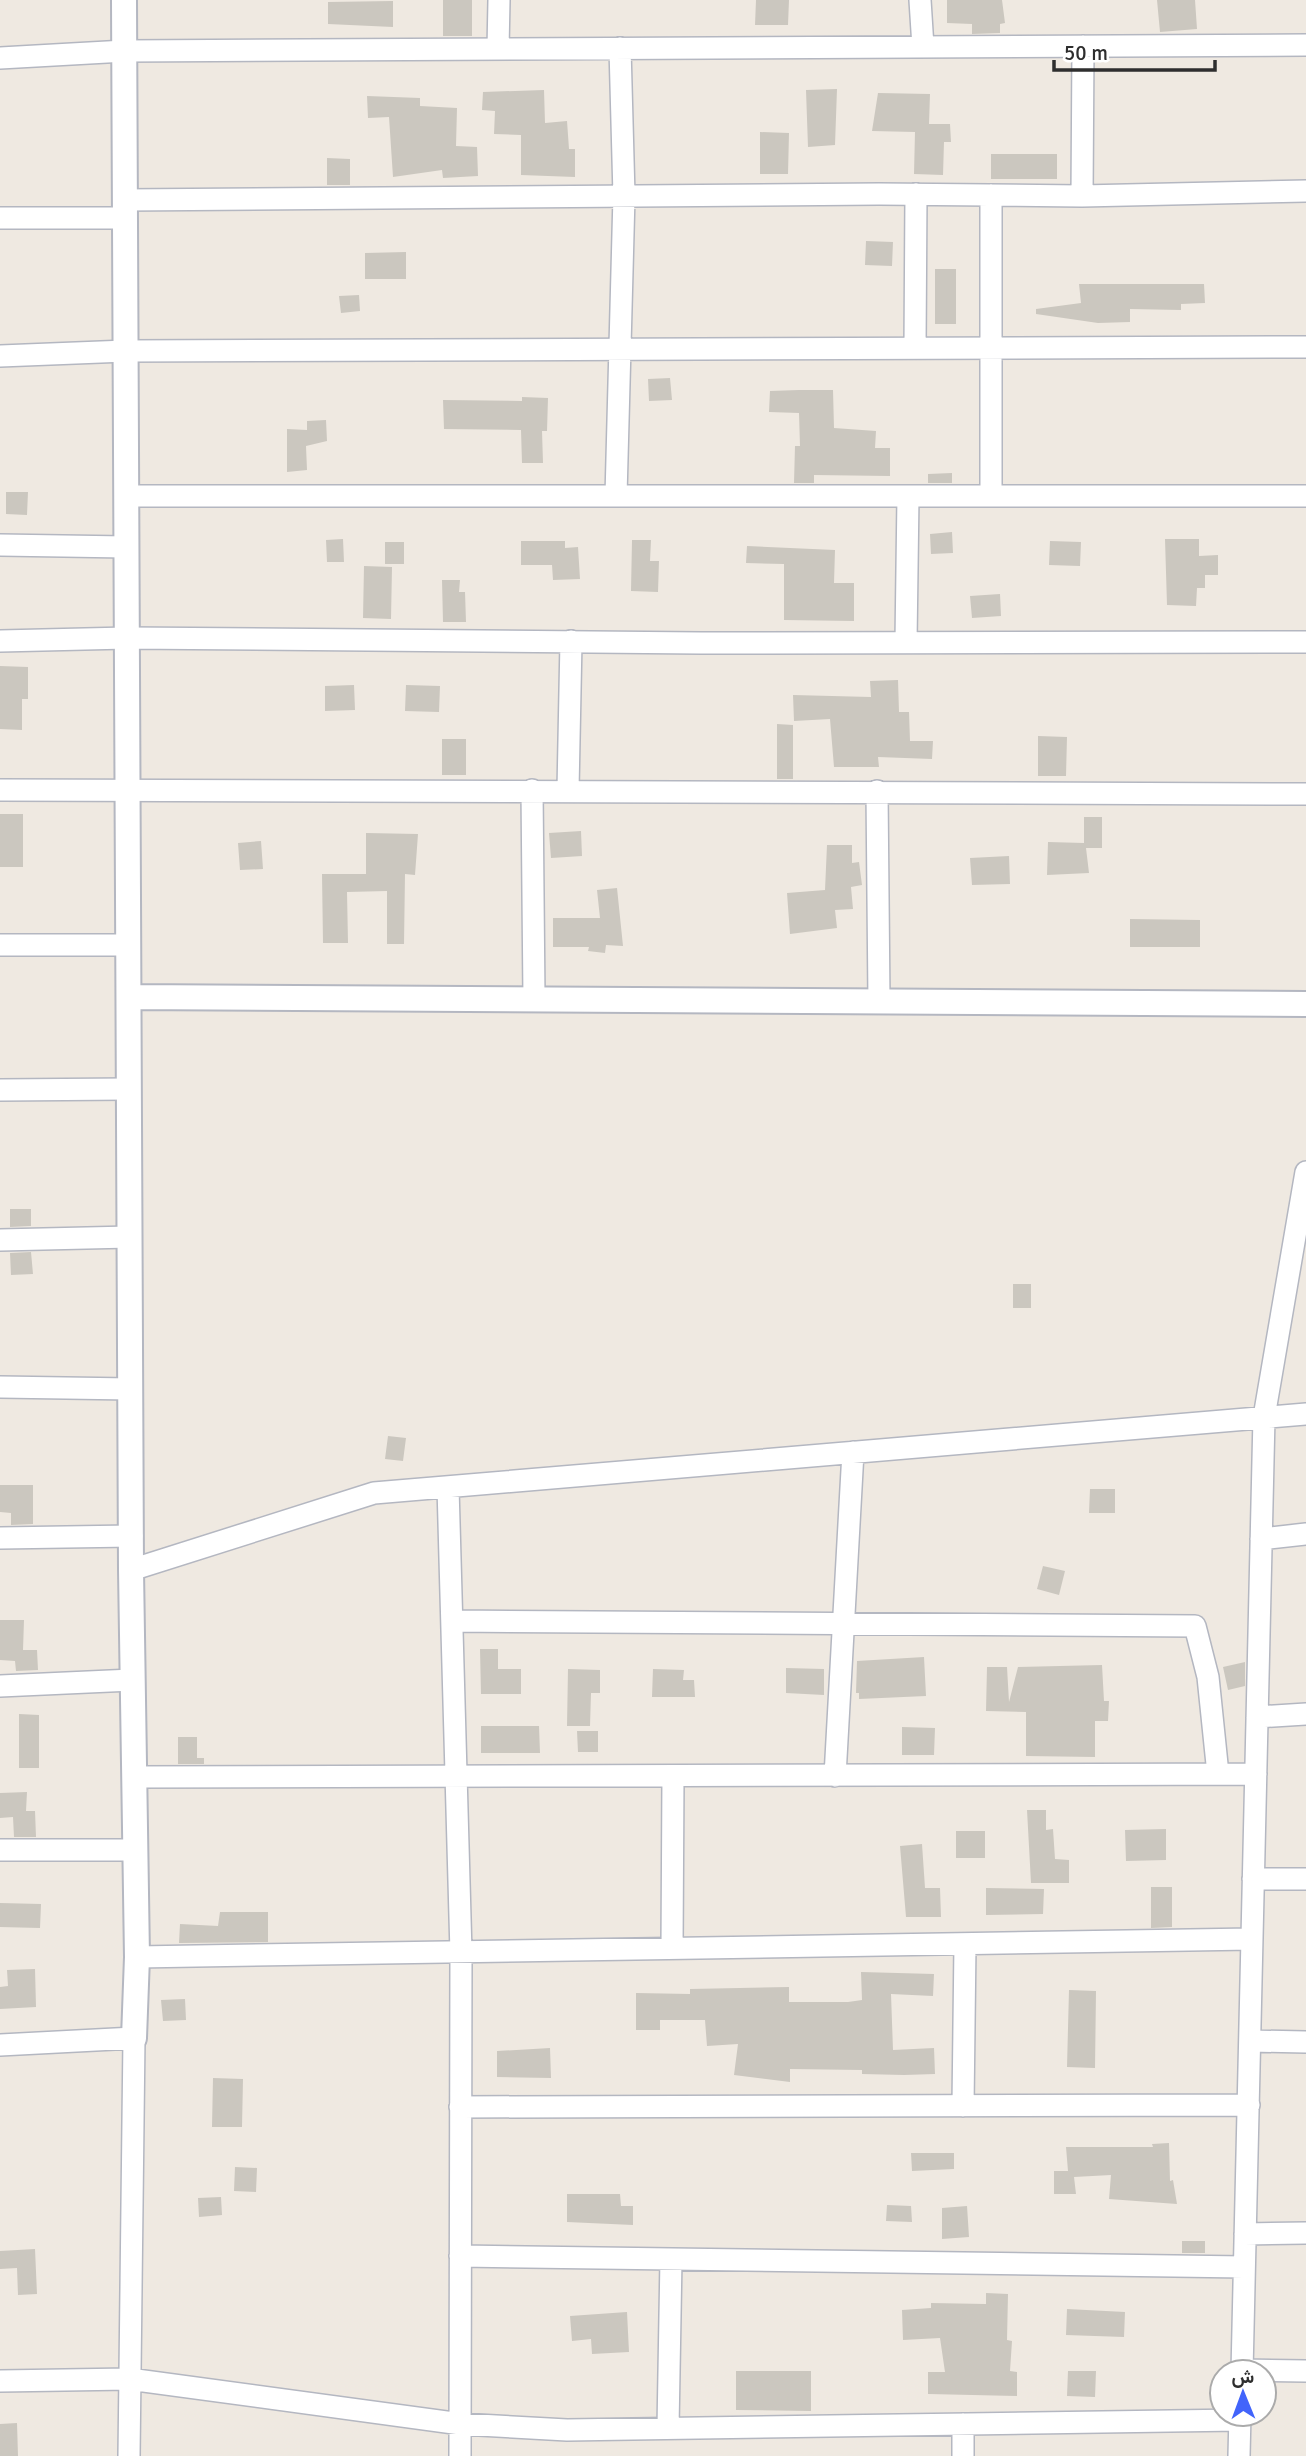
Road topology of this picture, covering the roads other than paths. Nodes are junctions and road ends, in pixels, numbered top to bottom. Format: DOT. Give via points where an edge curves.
graph roads {
  1 [pos="124,0"];
  2 [pos="499,0"];
  3 [pos="920,0"];
  4 [pos="1306,45"];
  5 [pos="1083,46"];
  6 [pos="923,47"];
  7 [pos="620,48"];
  8 [pos="498,49"];
  9 [pos="125,51"];
  10 [pos="0,58"];
  11 [pos="1306,191"];
  12 [pos="916,194"];
  13 [pos="991,195"];
  14 [pos="624,196"];
  15 [pos="1082,196"];
  16 [pos="125,209"];
  17 [pos="0,218"];
  18 [pos="1306,347"];
  19 [pos="915,348"];
  20 [pos="991,348"];
  21 [pos="620,349"];
  22 [pos="126,351"];
  23 [pos="0,356"];
  24 [pos="126,496"];
  25 [pos="616,496"];
  26 [pos="908,496"];
  27 [pos="991,496"];
  28 [pos="1306,496"];
  29 [pos="0,545"];
  30 [pos="126,547"];
  31 [pos="127,638"];
  32 [pos="0,641"];
  33 [pos="570,641"];
  34 [pos="906,642"];
  35 [pos="1306,642"];
  36 [pos="128,789"];
  37 [pos="0,790"];
  38 [pos="532,790"];
  39 [pos="568,790"];
  40 [pos="877,791"];
  41 [pos="1306,794"];
  42 [pos="0,945"];
  43 [pos="128,946"];
  44 [pos="129,997"];
  45 [pos="534,999"];
  46 [pos="879,1002"];
  47 [pos="1306,1004"];
  48 [pos="129,1089"];
  49 [pos="0,1090"];
  50 [pos="1306,1172"];
  51 [pos="130,1237"];
  52 [pos="0,1240"];
  53 [pos="0,1387"];
  54 [pos="131,1390"];
  55 [pos="1306,1413"];
  56 [pos="1264,1417"];
  57 [pos="853,1452"];
  58 [pos="448,1487"];
  59 [pos="1306,1534"];
  60 [pos="132,1536"];
  61 [pos="0,1538"];
  62 [pos="1261,1539"];
  63 [pos="131,1570"];
  64 [pos="452,1621"];
  65 [pos="843,1624"];
  66 [pos="132,1680"];
  67 [pos="0,1686"];
  68 [pos="1306,1714"];
  69 [pos="1257,1717"];
  70 [pos="1218,1774"];
  71 [pos="1255,1774"];
  72 [pos="673,1776"];
  73 [pos="835,1776"];
  74 [pos="134,1777"];
  75 [pos="456,1777"];
  76 [pos="0,1850"];
  77 [pos="133,1850"];
  78 [pos="1253,1879"];
  79 [pos="1306,1879"];
  80 [pos="1252,1940"];
  81 [pos="965,1944"];
  82 [pos="673,1948"];
  83 [pos="461,1953"];
  84 [pos="136,1957"];
  85 [pos="134,2038"];
  86 [pos="1250,2041"];
  87 [pos="1306,2042"];
  88 [pos="0,2045"];
  89 [pos="1249,2105"];
  90 [pos="963,2106"];
  91 [pos="460,2107"];
  92 [pos="1306,2233"];
  93 [pos="1245,2234"];
  94 [pos="460,2256"];
  95 [pos="671,2259"];
  96 [pos="1244,2267"];
  97 [pos="1242,2358"];
  98 [pos="1278,2371"];
  99 [pos="1306,2371"];
  100 [pos="130,2379"];
  101 [pos="0,2381"];
  102 [pos="1208,2418"];
  103 [pos="461,2424"];
  104 [pos="963,2424"];
  105 [pos="668,2428"];
  106 [pos="1240,2428"];
  107 [pos="129,2456"];
  108 [pos="460,2456"];
  109 [pos="963,2456"];
  110 [pos="1239,2456"];
  1 -- 9 [label="street"];
  2 -- 8 [label="street"];
  3 -- 6 [label="street"];
  4 -- 5 [label="street"];
  5 -- 6 [label="street"];
  5 -- 15 [label="street"];
  6 -- 7 [label="street"];
  7 -- 8 [label="street"];
  7 -- 14 [label="street"];
  8 -- 9 [label="street"];
  9 -- 10 [label="street"];
  9 -- 16 [label="street"];
  11 -- 15 [label="street"];
  12 -- 13 [label="street"];
  12 -- 14 [label="street"];
  12 -- 19 [label="street"];
  13 -- 15 [label="street"];
  13 -- 20 [label="street"];
  14 -- 16 [label="street"];
  14 -- 21 [label="street"];
  16 -- 17 [label="street"];
  16 -- 22 [label="street"];
  18 -- 20 [label="street"];
  19 -- 20 [label="street"];
  19 -- 21 [label="street"];
  20 -- 27 [label="street"];
  21 -- 22 [label="street"];
  21 -- 25 [label="street"];
  22 -- 23 [label="street"];
  22 -- 24 [label="street"];
  24 -- 25 [label="street"];
  24 -- 30 [label="street"];
  25 -- 26 [label="street"];
  26 -- 27 [label="street"];
  26 -- 34 [label="street"];
  27 -- 28 [label="street"];
  29 -- 30 [label="street"];
  30 -- 31 [label="street"];
  31 -- 32 [label="street"];
  31 -- 33 [label="street"];
  31 -- 36 [label="street"];
  33 -- 34 [label="street"];
  33 -- 39 [label="street"];
  34 -- 35 [label="street"];
  36 -- 37 [label="street"];
  36 -- 38 [label="street"];
  36 -- 43 [label="street"];
  38 -- 39 [label="street"];
  38 -- 45 [label="street"];
  39 -- 40 [label="street"];
  40 -- 41 [label="street"];
  40 -- 46 [label="street"];
  42 -- 43 [label="street"];
  43 -- 44 [label="street"];
  44 -- 45 [label="street"];
  44 -- 48 [label="street"];
  45 -- 46 [label="street"];
  46 -- 47 [label="street"];
  48 -- 49 [label="street"];
  48 -- 51 [label="street"];
  50 -- 56 [label="street"];
  51 -- 52 [label="street"];
  51 -- 54 [label="street"];
  53 -- 54 [label="street"];
  54 -- 60 [label="street"];
  55 -- 56 [label="street"];
  56 -- 57 [label="street"];
  56 -- 62 [label="street"];
  57 -- 58 [label="street"];
  57 -- 65 [label="street"];
  58 -- 63 [label="street" via="374,1493"];
  58 -- 64 [label="street"];
  59 -- 62 [label="street"];
  60 -- 61 [label="street"];
  60 -- 63 [label="street"];
  62 -- 69 [label="street"];
  63 -- 66 [label="street"];
  64 -- 65 [label="street"];
  64 -- 75 [label="street"];
  65 -- 70 [label="street" via="1195,1626 1208,1677"];
  65 -- 73 [label="street"];
  66 -- 67 [label="street"];
  66 -- 74 [label="street"];
  68 -- 69 [label="street"];
  69 -- 71 [label="street"];
  70 -- 71 [label="street"];
  70 -- 73 [label="street"];
  71 -- 78 [label="street"];
  72 -- 73 [label="street"];
  72 -- 75 [label="street"];
  72 -- 82 [label="street"];
  74 -- 75 [label="street"];
  74 -- 77 [label="street"];
  75 -- 83 [label="street"];
  76 -- 77 [label="street"];
  77 -- 84 [label="street"];
  78 -- 79 [label="street"];
  78 -- 80 [label="street"];
  80 -- 81 [label="street"];
  80 -- 86 [label="street"];
  81 -- 82 [label="street"];
  81 -- 90 [label="street"];
  82 -- 83 [label="street"];
  83 -- 84 [label="street"];
  83 -- 91 [label="street"];
  84 -- 85 [label="street"];
  85 -- 88 [label="street"];
  85 -- 100 [label="street"];
  86 -- 87 [label="street"];
  86 -- 89 [label="street"];
  89 -- 90 [label="street"];
  89 -- 93 [label="street"];
  90 -- 91 [label="street"];
  91 -- 94 [label="street"];
  92 -- 93 [label="street"];
  93 -- 96 [label="street"];
  94 -- 95 [label="street"];
  94 -- 103 [label="street"];
  95 -- 96 [label="street"];
  95 -- 105 [label="street"];
  96 -- 97 [label="street"];
  98 -- 99 [label="street"];
  100 -- 101 [label="street"];
  100 -- 103 [label="street"];
  100 -- 107 [label="street"];
  102 -- 104 [label="street"];
  103 -- 105 [label="street" via="566,2430"];
  103 -- 108 [label="street"];
  104 -- 105 [label="street"];
  104 -- 109 [label="street"];
  106 -- 110 [label="street"];
}
